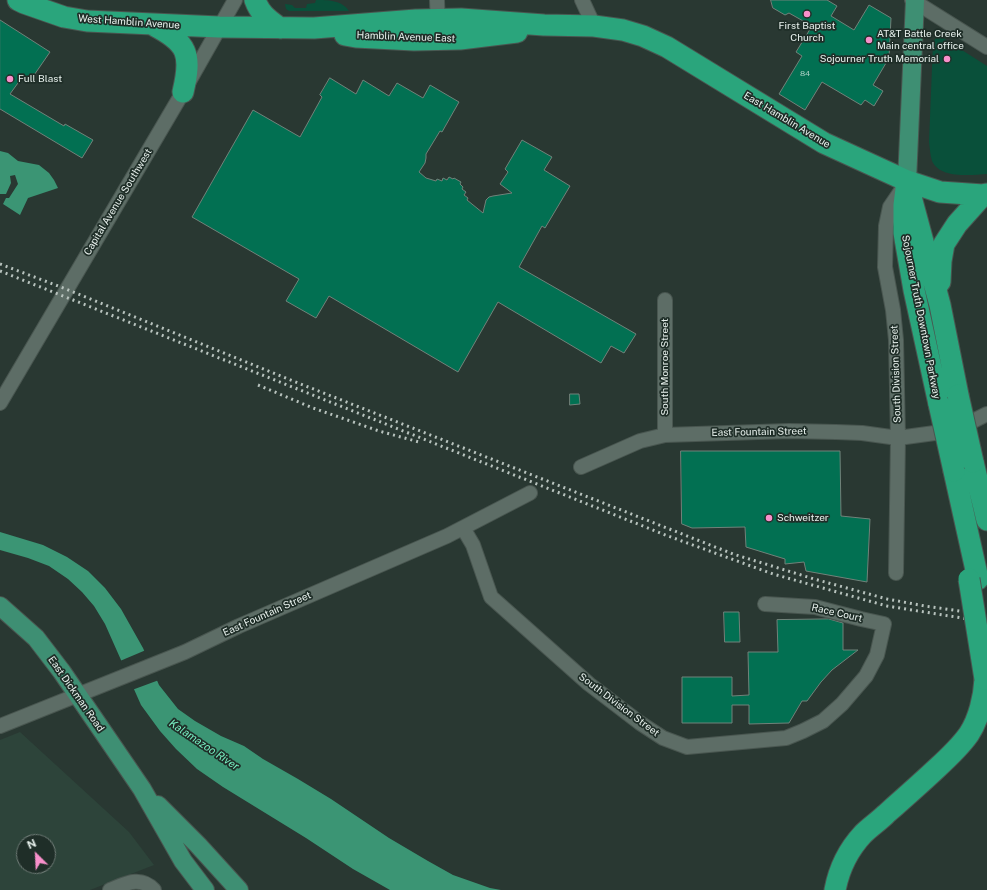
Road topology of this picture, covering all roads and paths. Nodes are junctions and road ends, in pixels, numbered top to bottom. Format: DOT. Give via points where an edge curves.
graph roads {
  1 [pos="18,0"];
  2 [pos="235,0"];
  3 [pos="255,0"];
  4 [pos="582,0"];
  5 [pos="914,0"];
  6 [pos="438,19"];
  7 [pos="151,24"];
  8 [pos="594,26"];
  9 [pos="219,28"];
  10 [pos="280,28"];
  11 [pos="987,47"];
  12 [pos="183,92"];
  13 [pos="907,181"];
  14 [pos="985,195"];
  15 [pos="665,300"];
  16 [pos="940,305"];
  17 [pos="0,403"];
  18 [pos="987,414"];
  19 [pos="665,435"];
  20 [pos="898,438"];
  21 [pos="581,467"];
  22 [pos="530,493"];
  23 [pos="987,520"];
  24 [pos="463,528"];
  25 [pos="896,573"];
  26 [pos="973,579"];
  27 [pos="765,604"];
  28 [pos="0,606"];
  29 [pos="884,624"];
  30 [pos="987,627"];
  31 [pos="77,695"];
  32 [pos="0,726"];
  33 [pos="142,789"];
  34 [pos="149,886"];
  35 [pos="110,890"];
  36 [pos="205,890"];
  37 [pos="238,890"];
  38 [pos="835,890"];
  1 -- 7 [label="highway, West Hamblin Avenue" via="64,17 87,21"];
  2 -- 9 [label="street, Capital Avenue Southwest"];
  3 -- 10 [label="highway" via="263,15"];
  4 -- 8 [label="street"];
  5 -- 11 [label="street"];
  5 -- 13 [label="main road"];
  6 -- 8 [label="highway, Hamblin Avenue East"];
  6 -- 10 [label="highway, Hamblin Avenue East"];
  7 -- 9 [label="highway, West Hamblin Avenue"];
  7 -- 12 [label="highway" via="178,41 185,52 188,63"];
  8 -- 13 [label="highway, East Hamblin Avenue" via="623,30 667,47 824,143"];
  9 -- 10 [label="highway, Hamblin Avenue East"];
  9 -- 12 [label="street, Capital Avenue Southwest"];
  12 -- 17 [label="street, Capital Avenue Southwest"];
  13 -- 14 [label="highway, East Hamblin Avenue" via="940,192"];
  13 -- 16 [label="highway, Sojourner Truth Downtown Parkway"];
  13 -- 20 [label="street, South Division Street" via="890,207 886,226 886,267 896,340"];
  13 -- 26 [label="highway, Sojourner Truth Downtown Parkway, bridge" via="904,233 914,290 973,555"];
  14 -- 16 [label="highway" via="957,224 944,244 940,261"];
  15 -- 19 [label="street, South Monroe Street"];
  16 -- 23 [label="highway, Sojourner Truth Downtown Parkway, bridge"];
  18 -- 20 [label="street, East Fountain Street" via="942,432"];
  19 -- 20 [label="street, East Fountain Street" via="836,432"];
  19 -- 21 [label="street, East Fountain Street" via="640,441"];
  20 -- 25 [label="street, South Division Street"];
  22 -- 24 [label="street, East Fountain Street"];
  24 -- 29 [label="street, South Division Street" via="473,544 491,597 595,688 640,723 663,738 687,747 786,738 823,721 866,676 877,656"];
  24 -- 31 [label="street, East Fountain Street" via="184,652"];
  26 -- 30 [label="highway, Sojourner Truth Downtown Parkway"];
  26 -- 38 [label="highway, bridge" via="985,679 985,690 976,721 957,749 863,834 847,856"];
  27 -- 29 [label="street, Race Court" via="815,607"];
  28 -- 31 [label="main road, East Dickman Road" via="36,638"];
  31 -- 32 [label="street, East Fountain Street"];
  31 -- 33 [label="main road, East Dickman Road"];
  33 -- 36 [label="main road, East Dickman Road" via="183,861"];
  33 -- 37 [label="main road, East Dickman Road" via="198,845"];
  34 -- 35 [label="street" via="132,882"];
}
